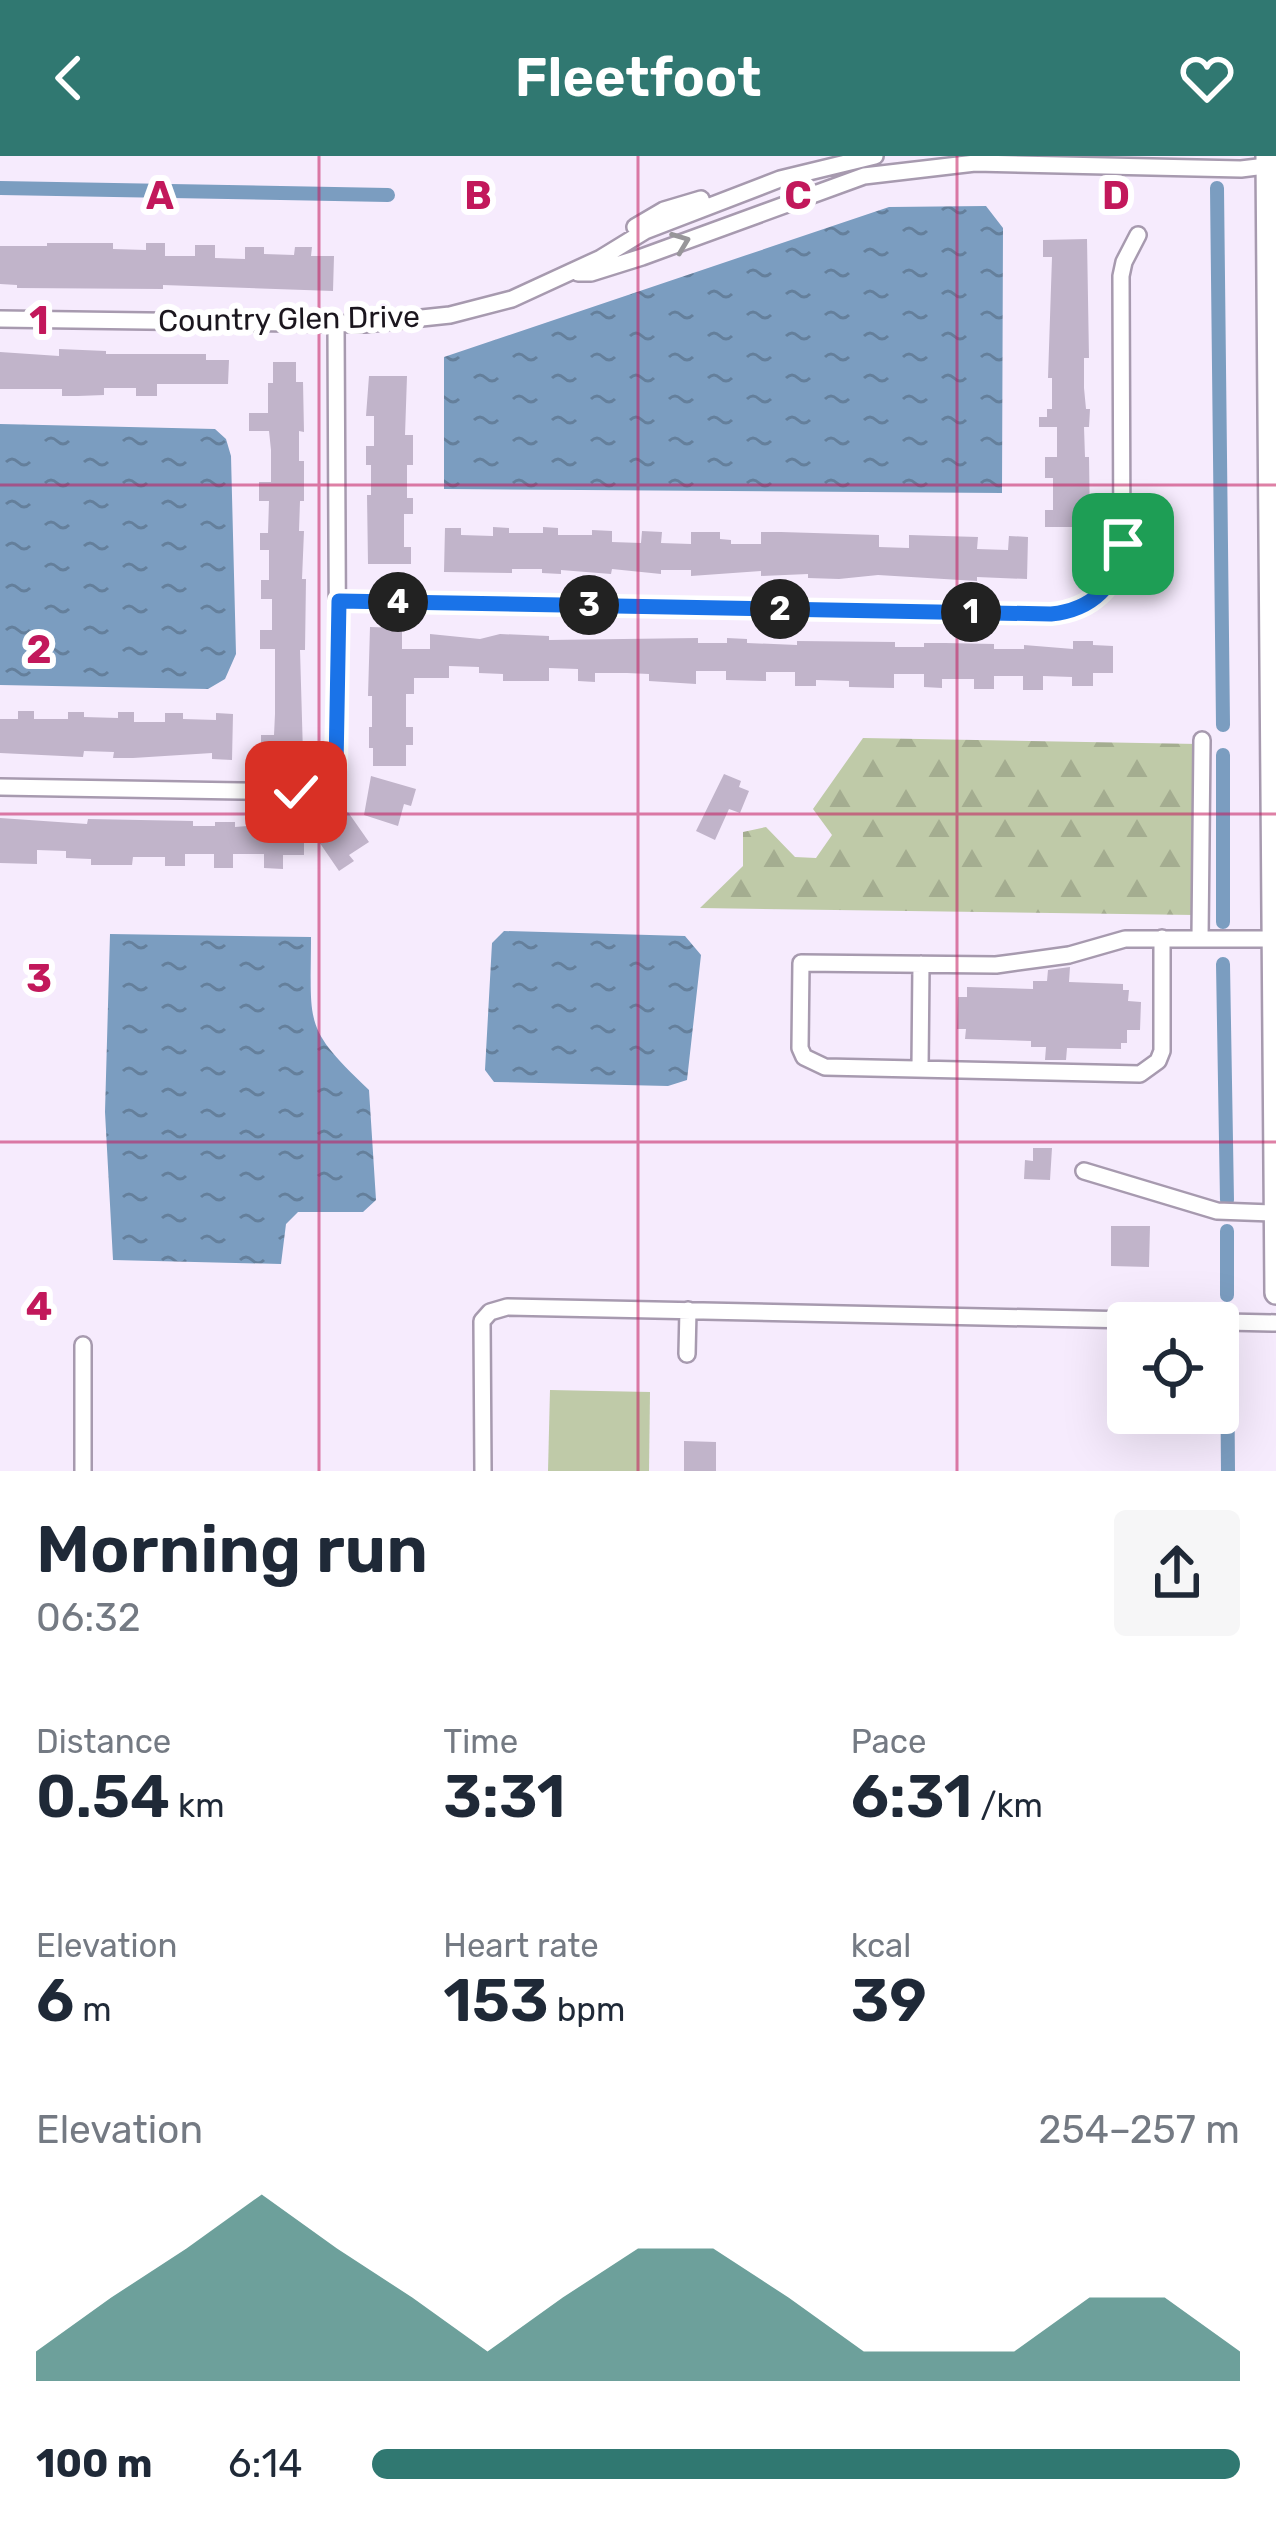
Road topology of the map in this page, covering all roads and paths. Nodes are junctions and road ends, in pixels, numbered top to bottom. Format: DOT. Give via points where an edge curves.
graph roads {
  1 [pos="875,156"];
  2 [pos="979,160"];
  3 [pos="1270,163"];
  4 [pos="1138,235"];
  5 [pos="569,273"];
  6 [pos="0,319"];
  7 [pos="336,324"];
  8 [pos="339,601"];
  9 [pos="1202,740"];
  10 [pos="1274,741"];
  11 [pos="0,787"];
  12 [pos="1162,938"];
  13 [pos="1200,938"];
  14 [pos="1273,939"];
  15 [pos="921,964"];
  16 [pos="920,1069"];
  17 [pos="1084,1171"];
  18 [pos="1275,1214"];
  19 [pos="1276,1293"];
  20 [pos="688,1310"];
  21 [pos="1276,1323"];
  22 [pos="83,1345"];
  23 [pos="687,1354"];
  24 [pos="83,1471"];
  25 [pos="483,1471"];
  1 -- 5 [label="street, Country Glen Drive" via="780,179 645,231"];
  2 -- 3 [label="street, Country Glen Drive"];
  5 -- 2 [label="street, Country Glen Drive, one-way" via="642,257 864,176"];
  3 -- 10 [label="highway"];
  4 -- 8 [label="street" via="1121,276 1123,544 1102,593 1084,606 1051,614"];
  5 -- 7 [label="street, Country Glen Drive" via="463,313"];
  6 -- 7 [label="street, Country Glen Drive"];
  7 -- 8 [label="street"];
  8 -- 11 [label="street" via="338,759 317,788"];
  9 -- 13 [label="street"];
  10 -- 14 [label="highway"];
  12 -- 13 [label="street"];
  12 -- 15 [label="street" via="1027,962"];
  12 -- 16 [label="street" via="1162,1051 1150,1069"];
  13 -- 14 [label="street"];
  14 -- 18 [label="highway"];
  15 -- 16 [label="street"];
  15 -- 16 [label="street" via="802,963 800,1048 825,1067"];
  17 -- 18 [label="street" via="1217,1211"];
  18 -- 19 [label="highway"];
  20 -- 21 [label="street"];
  20 -- 23 [label="street"];
  20 -- 25 [label="street" via="490,1312 482,1321"];
  22 -- 24 [label="street"];
}
